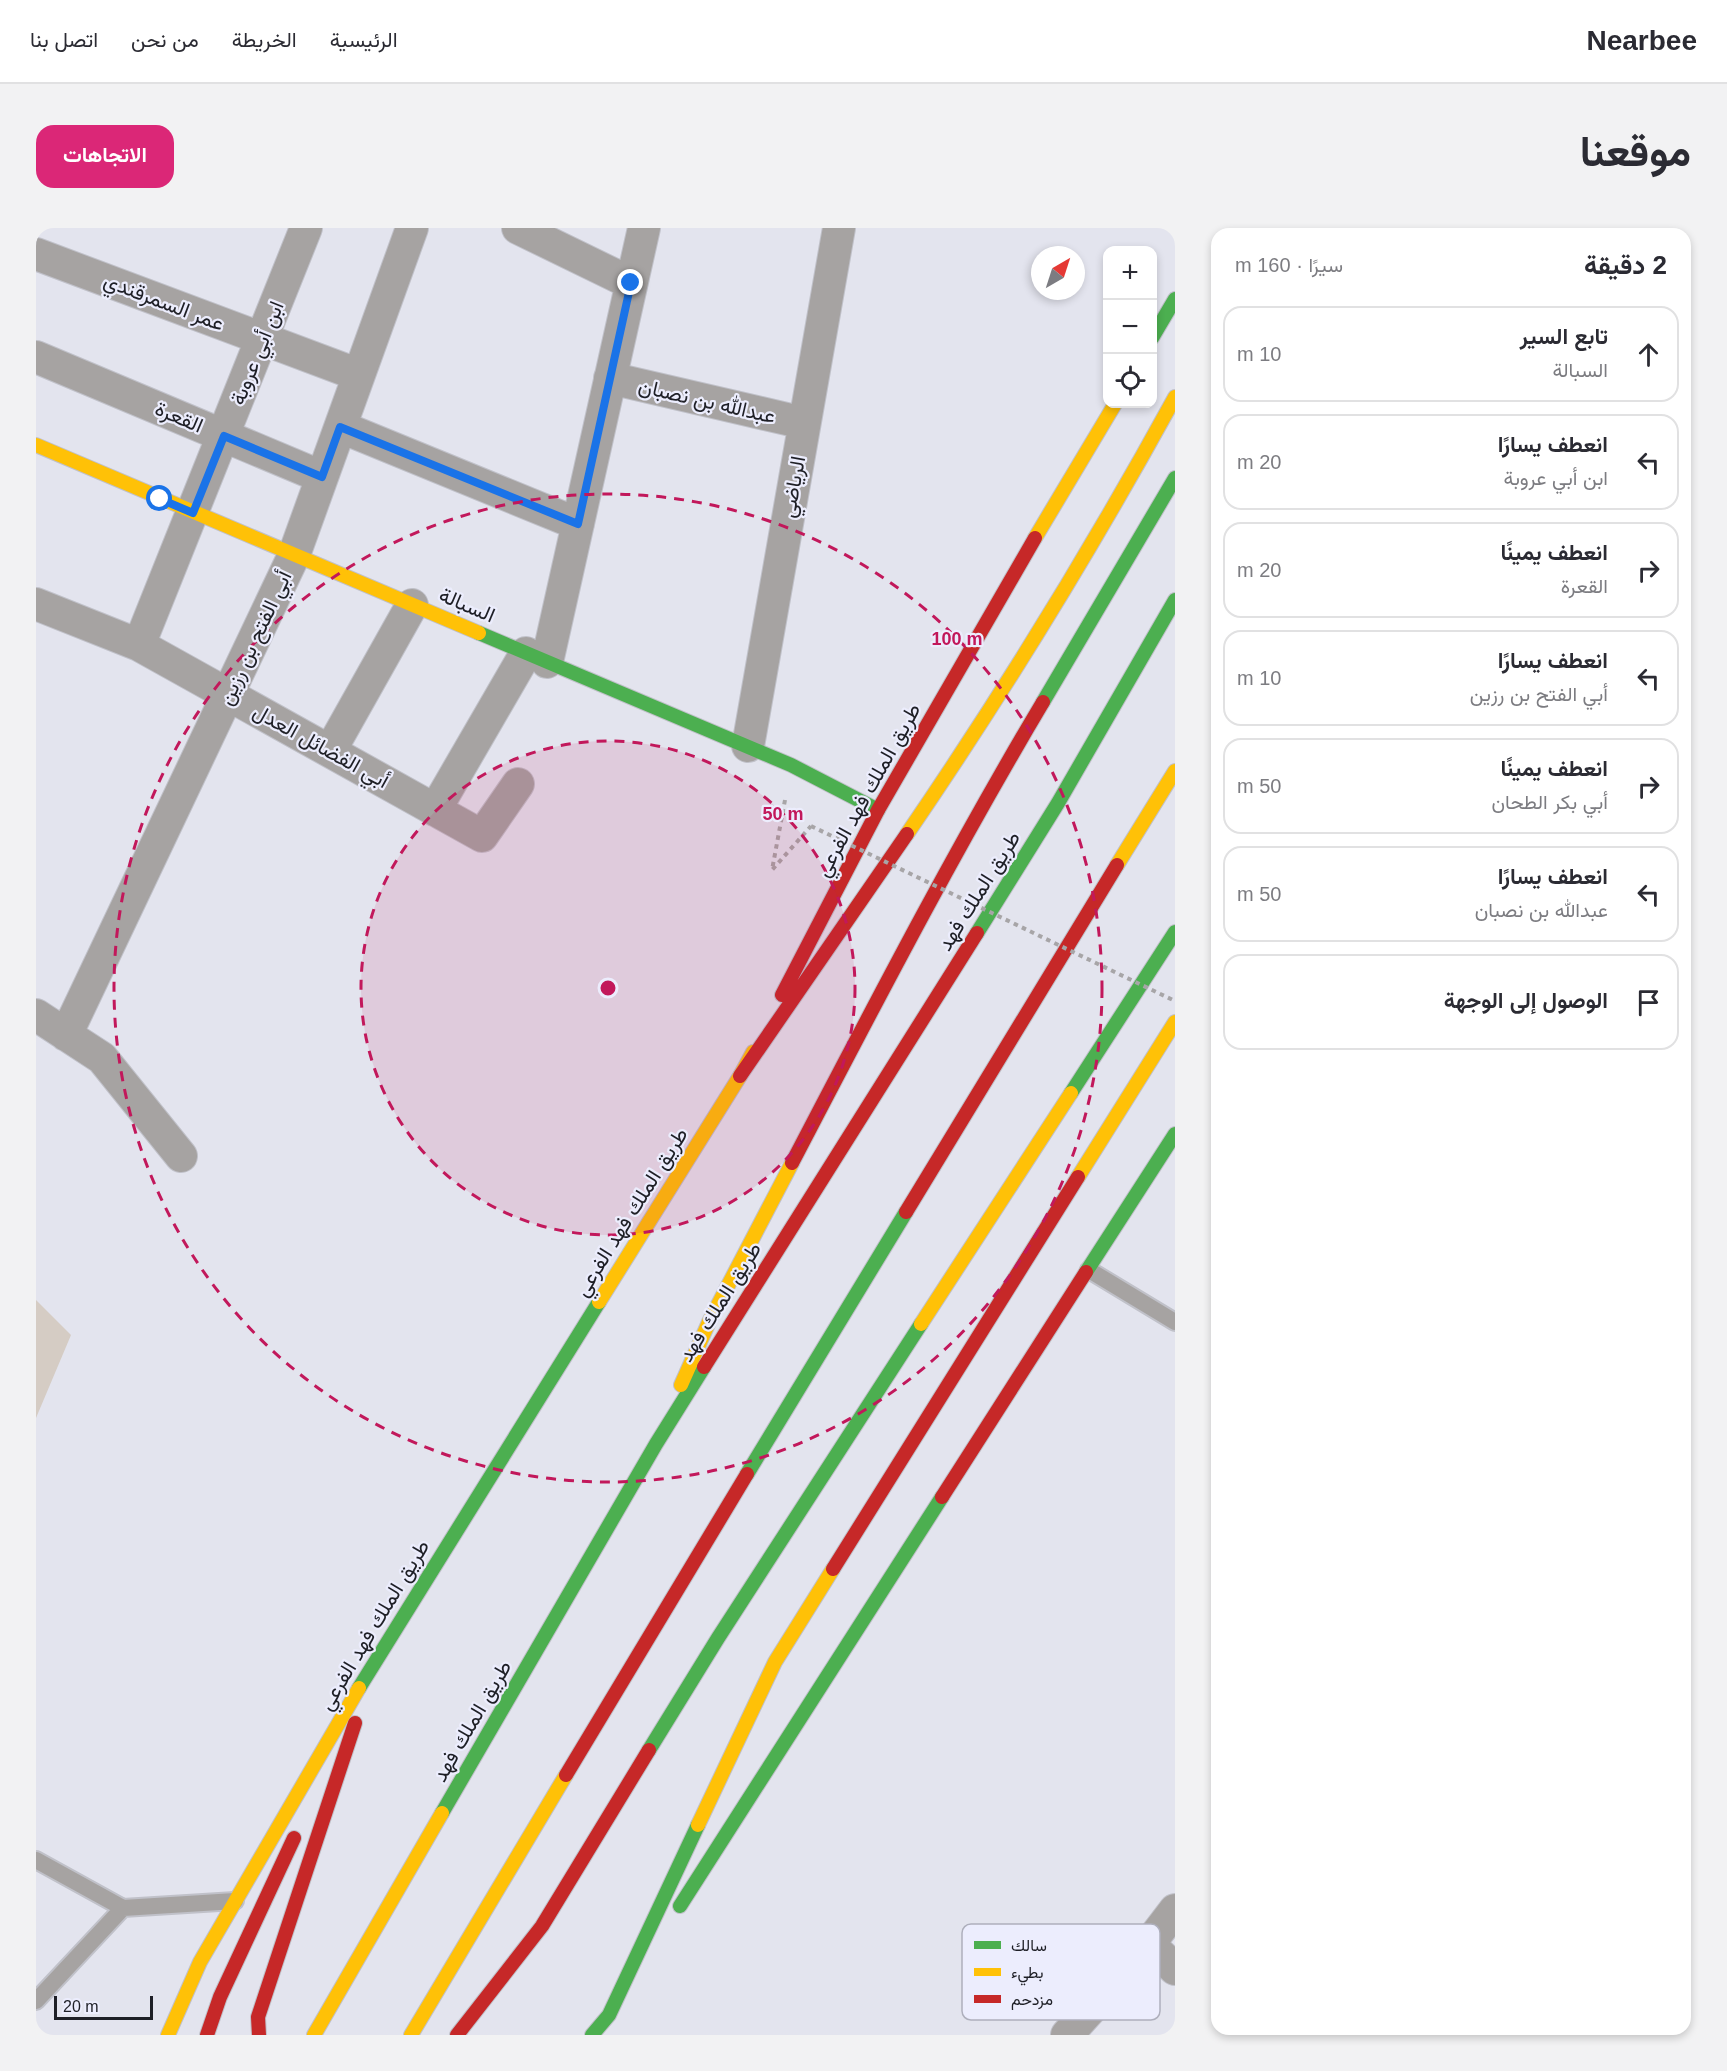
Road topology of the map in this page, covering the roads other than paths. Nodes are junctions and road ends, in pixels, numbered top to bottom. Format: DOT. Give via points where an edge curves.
graph roads {
  1 [pos="306,228"];
  2 [pos="412,228"];
  3 [pos="518,228"];
  4 [pos="644,228"];
  5 [pos="838,228"];
  6 [pos="36,254"];
  7 [pos="631,283"];
  8 [pos="1175,299"];
  9 [pos="1157,330"];
  10 [pos="262,339"];
  11 [pos="36,357"];
  12 [pos="359,375"];
  13 [pos="610,378"];
  14 [pos="1175,397"];
  15 [pos="1113,408"];
  16 [pos="804,423"];
  17 [pos="340,427"];
  18 [pos="224,436"];
  19 [pos="36,445"];
  20 [pos="322,477"];
  21 [pos="1175,478"];
  22 [pos="193,513"];
  23 [pos="578,524"];
  24 [pos="294,555"];
  25 [pos="1175,600"];
  26 [pos="36,604"];
  27 [pos="412,605"];
  28 [pos="139,645"];
  29 [pos="537,657"];
  30 [pos="228,694"];
  31 [pos="748,746"];
  32 [pos="330,752"];
  33 [pos="1175,771"];
  34 [pos="518,784"];
  35 [pos="435,810"];
  36 [pos="878,810"];
  37 [pos="1175,932"];
  38 [pos="36,1015"];
  39 [pos="1175,1022"];
  40 [pos="66,1035"];
  41 [pos="740,1076"];
  42 [pos="1175,1134"];
  43 [pos="181,1156"];
  44 [pos="1089,1270"];
  45 [pos="1175,1322"];
  46 [pos="656,1444"];
  47 [pos="376,1659"];
  48 [pos="318,1786"];
  49 [pos="298,1828"];
  50 [pos="36,1860"];
  51 [pos="235,1901"];
  52 [pos="123,1908"];
  53 [pos="1175,1910"];
  54 [pos="674,1914"];
  55 [pos="1160,1930"];
  56 [pos="661,1935"];
  57 [pos="1160,1955"];
  58 [pos="200,1962"];
  59 [pos="1175,1969"];
  60 [pos="36,2001"];
  61 [pos="165,2008"];
  62 [pos="609,2015"];
  63 [pos="1080,2020"];
  64 [pos="168,2035"];
  65 [pos="207,2035"];
  66 [pos="259,2035"];
  67 [pos="314,2035"];
  68 [pos="411,2035"];
  69 [pos="458,2035"];
  70 [pos="587,2035"];
  71 [pos="593,2035"];
  72 [pos="1066,2035"];
  1 -- 10 [label="street, ابن أبي عروبة"];
  2 -- 12 [label="street, أبي الفتح بن رزين"];
  3 -- 7 [label="street"];
  4 -- 7 [label="street, عبدالله بن نصبان"];
  5 -- 16 [label="street, الرياضي"];
  6 -- 10 [label="street, عمر السمرقندي"];
  7 -- 13 [label="street, عبدالله بن نصبان"];
  8 -- 9 [label="main road"];
  10 -- 12 [label="street, عمر السمرقندي"];
  10 -- 18 [label="street, ابن أبي عروبة"];
  11 -- 18 [label="street, القعرة"];
  12 -- 17 [label="street, أبي الفتح بن رزين"];
  13 -- 16 [label="street, عبدالله بن نصبان"];
  13 -- 23 [label="street, عبدالله بن نصبان"];
  14 -- 41 [label="main road" via="1087,554 975,732"];
  15 -- 36 [label="main road, طريق الملك فهد الفرعي"];
  16 -- 31 [label="street, الرياضي"];
  17 -- 20 [label="street, أبي الفتح بن رزين"];
  17 -- 23 [label="street"];
  18 -- 20 [label="street, القعرة"];
  18 -- 22 [label="street, ابن أبي عروبة"];
  19 -- 22 [label="main road, السبالة"];
  20 -- 24 [label="street, أبي الفتح بن رزين"];
  21 -- 46 [label="main road" via="994,784 896,964 709,1322"];
  22 -- 24 [label="main road, السبالة"];
  22 -- 28 [label="street, ابن أبي عروبة"];
  23 -- 29 [label="street, عبدالله بن نصبان"];
  24 -- 27 [label="main road, السبالة"];
  24 -- 30 [label="street, أبي الفتح بن رزين"];
  25 -- 46 [label="main road, طريق الملك فهد" via="1058,803"];
  26 -- 28 [label="street, أبي الفضائل العدل"];
  27 -- 29 [label="main road, السبالة"];
  27 -- 32 [label="street"];
  28 -- 30 [label="street, أبي الفضائل العدل"];
  29 -- 31 [label="main road, السبالة"];
  29 -- 35 [label="street, عبدالله بن نصبان"];
  30 -- 32 [label="street, أبي الفضائل العدل"];
  30 -- 40 [label="street, أبي الفتح بن رزين"];
  31 -- 36 [label="main road, السبالة"];
  32 -- 35 [label="street, أبي الفضائل العدل"];
  33 -- 68 [label="main road" via="849,1302"];
  34 -- 35 [label="street, أبي الفضائل العدل" via="482,836"];
  36 -- 41 [label="main road, طريق الملك فهد الفرعي"];
  37 -- 69 [label="main road" via="718,1638 542,1926"];
  38 -- 40 [label="street"];
  39 -- 62 [label="main road" via="775,1662"];
  40 -- 43 [label="street" via="102,1058"];
  41 -- 47 [label="main road, طريق الملك فهد الفرعي"];
  42 -- 44 [label="main road"];
  44 -- 45 [label="lane"];
  44 -- 54 [label="main road"];
  46 -- 67 [label="main road, طريق الملك فهد"];
  47 -- 48 [label="main road"];
  47 -- 51 [label="main road, طريق الملك فهد الفرعي"];
  47 -- 66 [label="main road" via="258,2017"];
  49 -- 65 [label="main road" via="220,1997"];
  50 -- 52 [label="lane"];
  51 -- 52 [label="lane"];
  51 -- 58 [label="main road, طريق الملك فهد الفرعي"];
  52 -- 60 [label="lane"];
  53 -- 55 [label="street"];
  56 -- 62 [label="main road"];
  57 -- 59 [label="street"];
  58 -- 61 [label="main road"];
  58 -- 64 [label="main road, طريق الملك فهد الفرعي"];
  62 -- 70 [label="main road"];
  62 -- 71 [label="main road"];
  63 -- 72 [label="street"];
}
